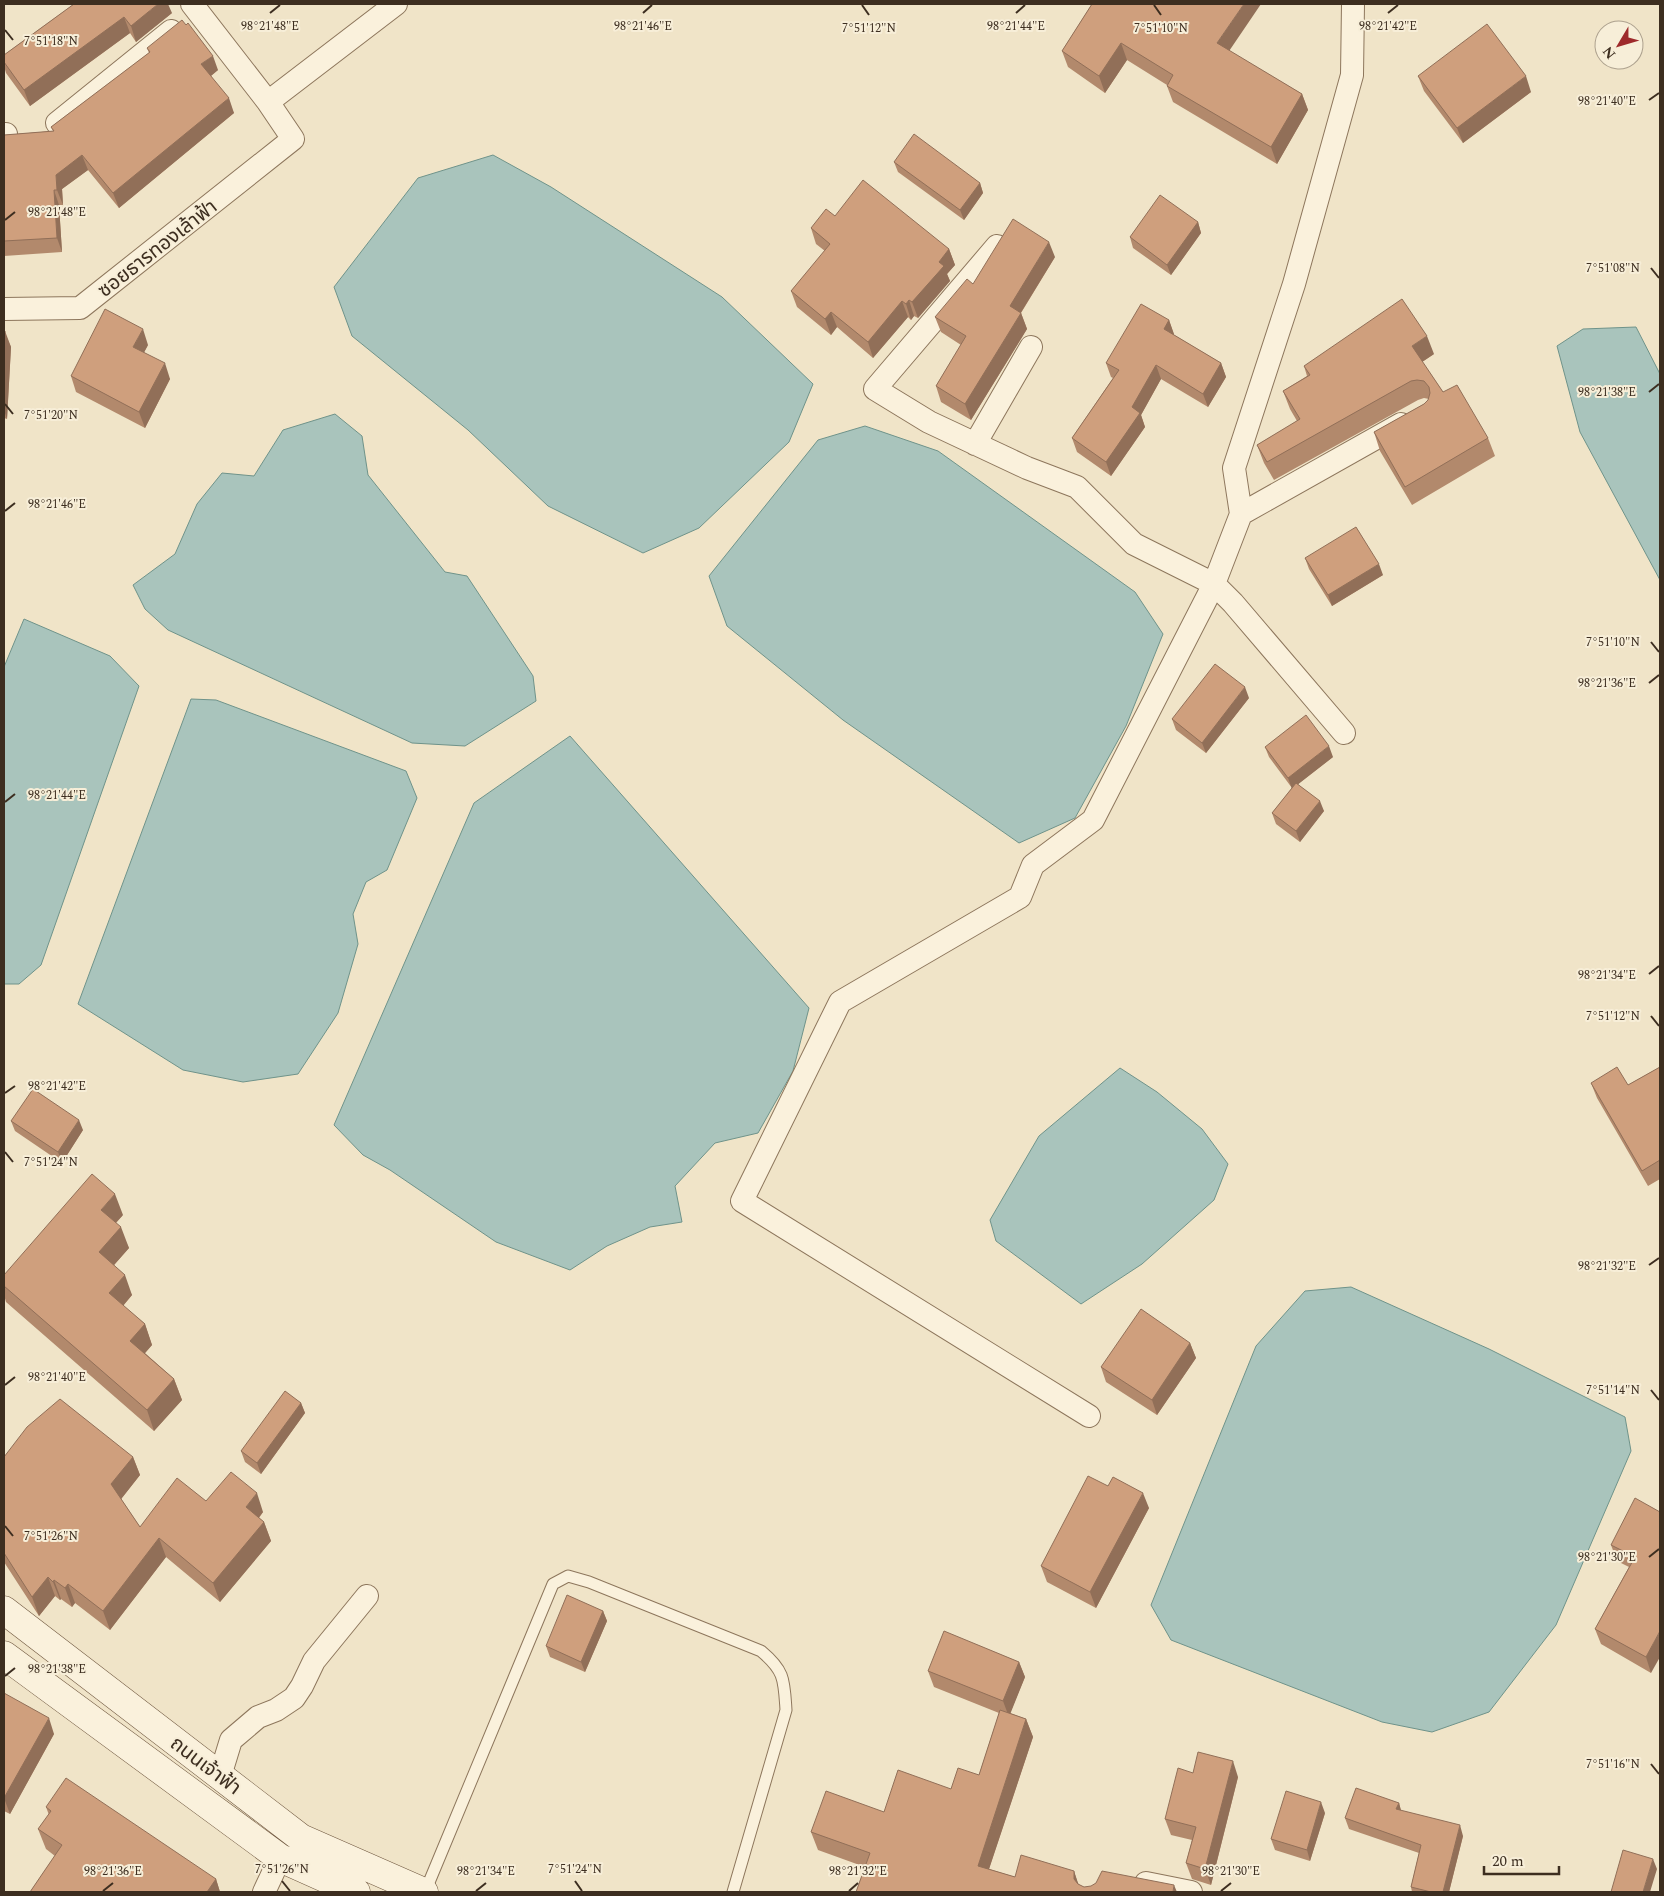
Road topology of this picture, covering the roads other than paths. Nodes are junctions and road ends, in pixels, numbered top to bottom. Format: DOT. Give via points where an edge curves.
graph roads {
  1 [pos="396,4"];
  2 [pos="1353,4"];
  3 [pos="197,6"];
  4 [pos="268,102"];
  5 [pos="57,123"];
  6 [pos="997,246"];
  7 [pos="4,309"];
  8 [pos="1031,347"];
  9 [pos="1416,416"];
  10 [pos="975,444"];
  11 [pos="1241,514"];
  12 [pos="1214,584"];
  13 [pos="1344,733"];
  14 [pos="1089,1416"];
  15 [pos="367,1596"];
  16 [pos="4,1610"];
  17 [pos="4,1655"];
  18 [pos="220,1776"];
  19 [pos="280,1858"];
  20 [pos="1122,1878"];
  21 [pos="264,1892"];
  22 [pos="356,1892"];
  23 [pos="424,1892"];
  24 [pos="734,1892"];
  25 [pos="1191,1892"];
  1 -- 4 [label="street"];
  2 -- 11 [label="street" via="1352,75 1294,284 1234,468"];
  3 -- 4 [label="street"];
  3 -- 5 [label="street"];
  4 -- 7 [label="street, ซอยธารทองเล้าฟ้า" via="293,139 80,308"];
  6 -- 10 [label="street" via="875,389 929,422"];
  8 -- 10 [label="street"];
  9 -- 11 [label="street"];
  10 -- 12 [label="street" via="1077,487 1134,544"];
  11 -- 12 [label="street"];
  12 -- 13 [label="street"];
  12 -- 14 [label="street" via="1093,820 1033,865 1020,897 840,1002 742,1201"];
  15 -- 18 [label="street" via="314,1661 294,1698 258,1717 231,1740"];
  16 -- 18 [label="main road, ถนนเจ้าฟ้า"];
  17 -- 19 [label="main road, ถนนเจ้าฟ้า"];
  18 -- 23 [label="main road, ถนนเจ้าฟ้า" via="302,1838"];
  19 -- 21 [label="street"];
  19 -- 22 [label="main road, ถนนเจ้าฟ้า"];
  20 -- 25 [label="street"];
  23 -- 24 [label="lane" via="553,1584 568,1576 761,1651 775,1663 784,1683 786,1710"];
}
